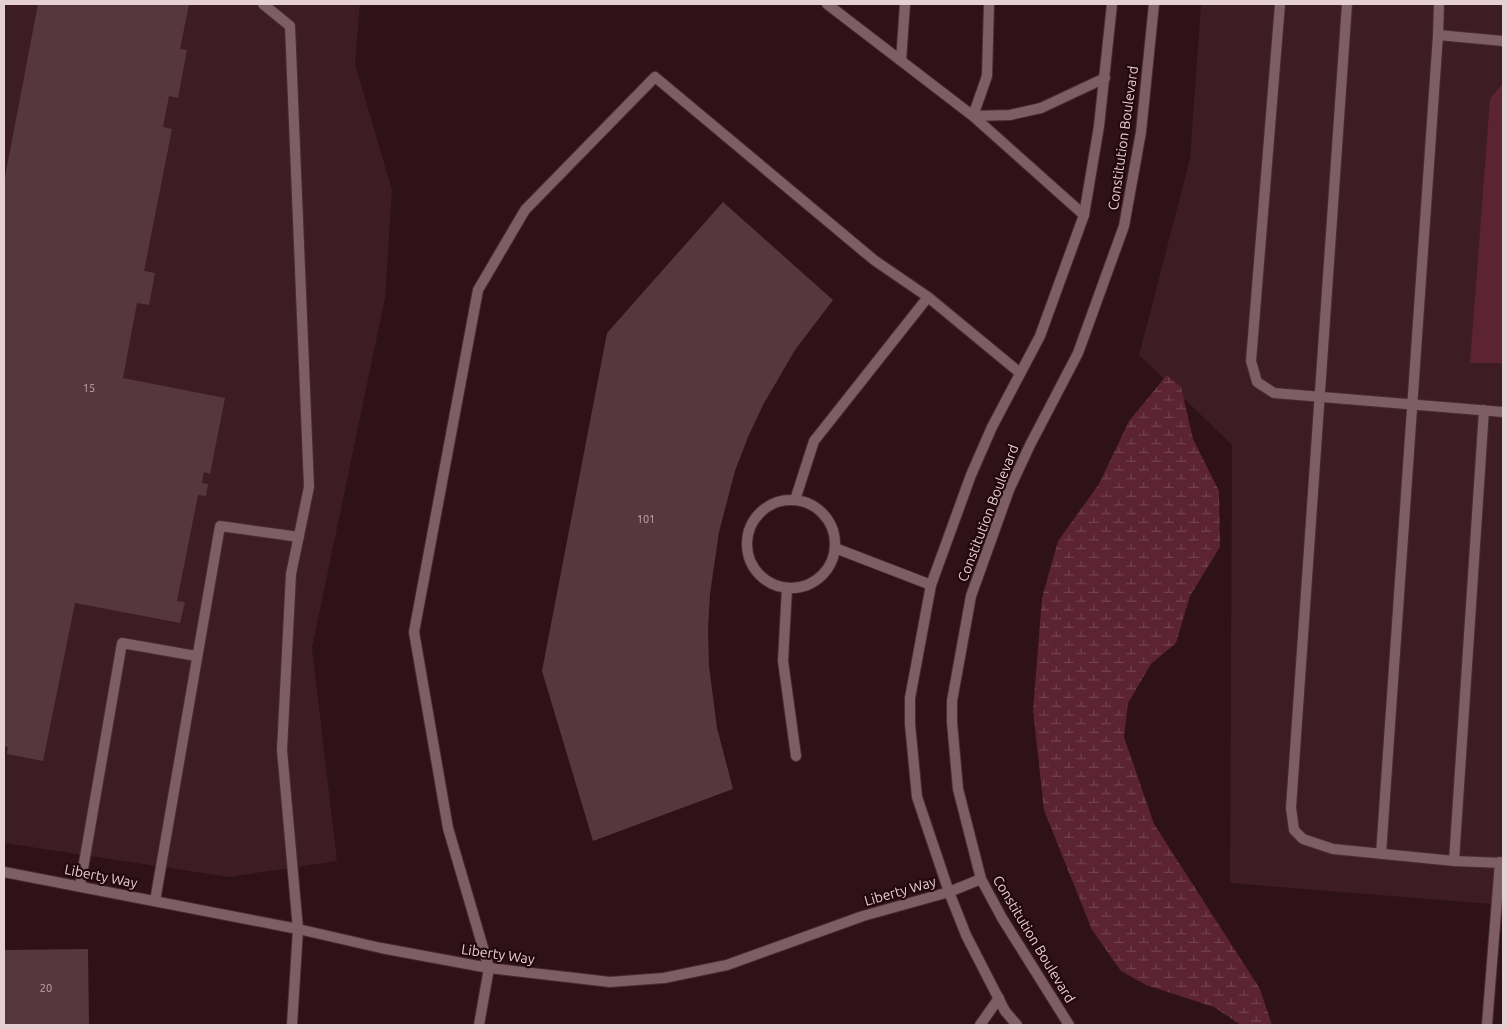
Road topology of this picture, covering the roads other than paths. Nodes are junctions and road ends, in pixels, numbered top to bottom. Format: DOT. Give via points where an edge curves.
graph roads {
  1 [pos="264,4"];
  2 [pos="827,4"];
  3 [pos="904,4"];
  4 [pos="989,4"];
  5 [pos="1112,4"];
  6 [pos="1154,4"];
  7 [pos="1280,4"];
  8 [pos="1347,4"];
  9 [pos="1438,4"];
  10 [pos="1438,35"];
  11 [pos="1503,41"];
  12 [pos="901,61"];
  13 [pos="1105,78"];
  14 [pos="973,116"];
  15 [pos="1084,215"];
  16 [pos="928,297"];
  17 [pos="1020,373"];
  18 [pos="1319,397"];
  19 [pos="1412,404"];
  20 [pos="1484,410"];
  21 [pos="1503,412"];
  22 [pos="794,500"];
  23 [pos="299,537"];
  24 [pos="835,548"];
  25 [pos="931,585"];
  26 [pos="787,588"];
  27 [pos="196,656"];
  28 [pos="796,756"];
  29 [pos="1381,854"];
  30 [pos="1454,861"];
  31 [pos="1501,862"];
  32 [pos="4,872"];
  33 [pos="981,879"];
  34 [pos="80,886"];
  35 [pos="949,892"];
  36 [pos="155,901"];
  37 [pos="298,928"];
  38 [pos="489,968"];
  39 [pos="999,998"];
  40 [pos="292,1025"];
  41 [pos="479,1025"];
  42 [pos="980,1025"];
  43 [pos="1018,1025"];
  44 [pos="1069,1025"];
  45 [pos="1488,1025"];
  1 -- 23 [label="street" via="290,26 310,487"];
  2 -- 12 [label="street"];
  3 -- 12 [label="street"];
  4 -- 14 [label="street" via="987,76"];
  5 -- 13 [label="street, Constitution Boulevard"];
  6 -- 33 [label="street, Constitution Boulevard" via="1141,132 1124,226 1078,353 1013,481 971,596 952,701 952,722 958,789"];
  7 -- 18 [label="street" via="1251,362 1257,382 1274,393"];
  8 -- 18 [label="street"];
  9 -- 10 [label="street"];
  10 -- 11 [label="street"];
  10 -- 19 [label="street"];
  12 -- 14 [label="street"];
  13 -- 14 [label="street" via="1041,108 1010,115"];
  13 -- 15 [label="street, Constitution Boulevard"];
  14 -- 15 [label="street"];
  15 -- 17 [label="street, Constitution Boulevard" via="1040,336"];
  16 -- 17 [label="street"];
  16 -- 22 [label="street" via="814,442"];
  16 -- 38 [label="street" via="874,260 654,77 525,210 478,290 414,632 448,828"];
  17 -- 25 [label="street, Constitution Boulevard" via="971,475"];
  18 -- 19 [label="street"];
  18 -- 29 [label="street" via="1291,808 1294,830 1304,839 1333,849"];
  19 -- 20 [label="street"];
  19 -- 29 [label="street"];
  20 -- 21 [label="street"];
  20 -- 30 [label="street"];
  22 -- 24 [label="street" via="814,507 829,521"];
  22 -- 26 [label="street" via="781,501 758,515 747,540 753,567 774,585"];
  23 -- 27 [label="street" via="220,526"];
  23 -- 37 [label="street" via="291,574 282,750"];
  24 -- 25 [label="street"];
  24 -- 26 [label="street" via="824,573 801,587"];
  25 -- 35 [label="street, Constitution Boulevard" via="910,698 910,724 918,797"];
  26 -- 28 [label="street" via="782,660"];
  27 -- 34 [label="street" via="122,643"];
  27 -- 36 [label="street"];
  29 -- 30 [label="street"];
  30 -- 31 [label="street"];
  31 -- 45 [label="street"];
  32 -- 34 [label="street, Liberty Way"];
  33 -- 35 [label="street, Liberty Way"];
  33 -- 44 [label="street, Constitution Boulevard"];
  34 -- 36 [label="street, Liberty Way"];
  35 -- 38 [label="street, Liberty Way" via="863,916 727,965 664,978 610,982"];
  35 -- 39 [label="street, Constitution Boulevard" via="966,935"];
  36 -- 37 [label="street, Liberty Way"];
  37 -- 38 [label="street, Liberty Way" via="381,948"];
  37 -- 40 [label="street"];
  38 -- 41 [label="street"];
  39 -- 42 [label="street"];
  39 -- 43 [label="street, Constitution Boulevard" via="1005,1011"];
}
